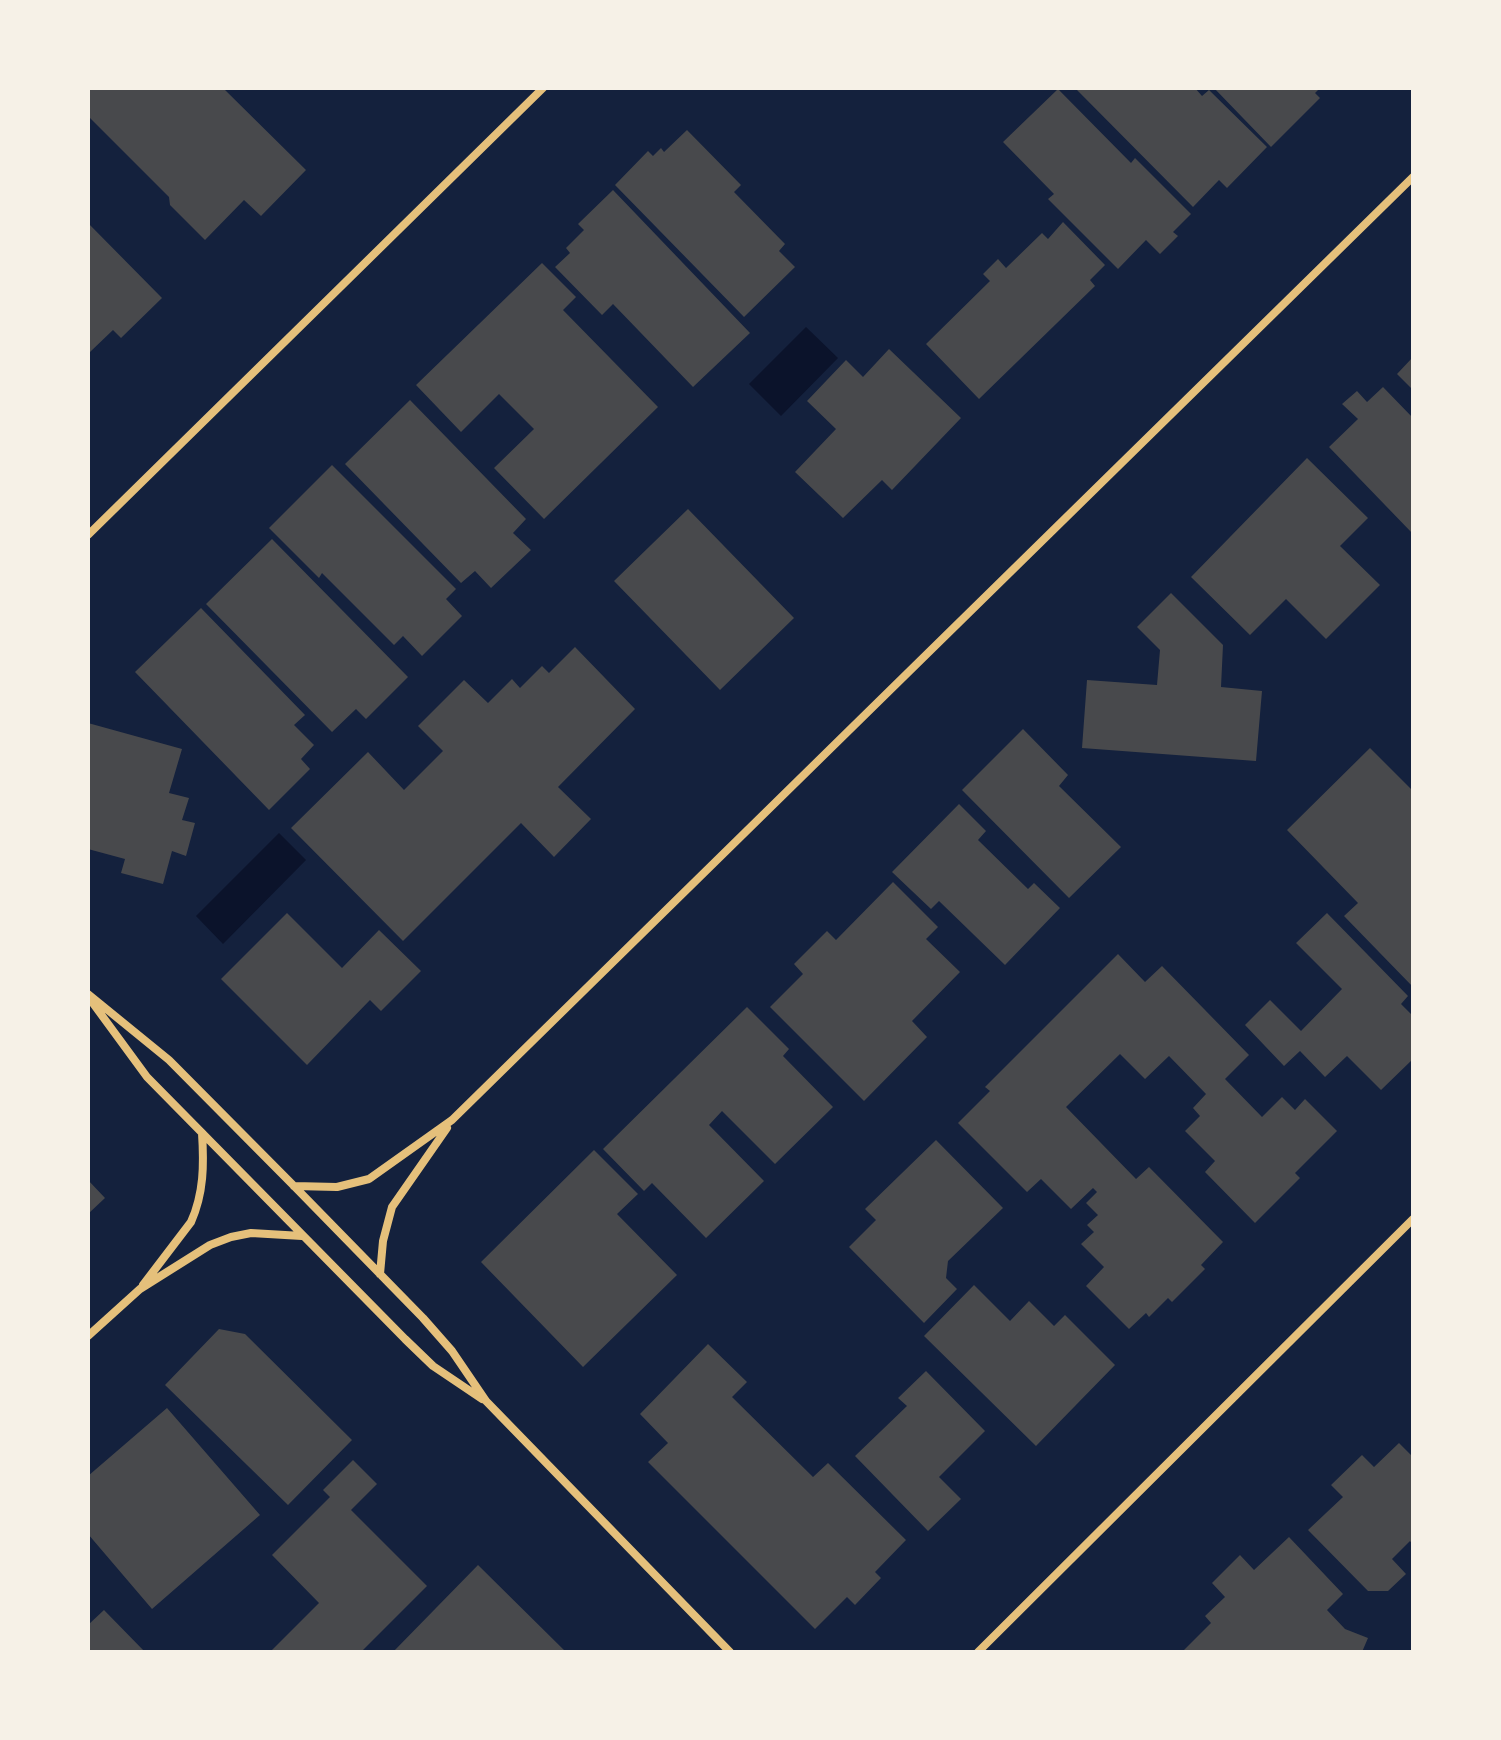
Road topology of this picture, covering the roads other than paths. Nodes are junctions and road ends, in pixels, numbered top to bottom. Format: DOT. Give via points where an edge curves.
graph roads {
  1 [pos="543,88"];
  2 [pos="1413,177"];
  3 [pos="88,535"];
  4 [pos="88,996"];
  5 [pos="452,1120"];
  6 [pos="202,1133"];
  7 [pos="294,1186"];
  8 [pos="1413,1219"];
  9 [pos="304,1236"];
  10 [pos="380,1274"];
  11 [pos="140,1289"];
  12 [pos="88,1336"];
  13 [pos="486,1401"];
  14 [pos="730,1652"];
  15 [pos="978,1652"];
  1 -- 3 [label="street"];
  2 -- 5 [label="street"];
  4 -- 6 [label="street" via="147,1077"];
  4 -- 7 [label="street" via="169,1060"];
  5 -- 7 [label="street" via="369,1179 337,1187"];
  5 -- 10 [label="street" via="392,1207"];
  6 -- 9 [label="street"];
  6 -- 11 [label="street" via="203,1180 196,1211"];
  7 -- 10 [label="street"];
  8 -- 15 [label="street"];
  9 -- 11 [label="street" via="231,1237"];
  9 -- 13 [label="street" via="433,1366"];
  10 -- 13 [label="street" via="452,1351"];
  11 -- 12 [label="street"];
  13 -- 14 [label="street"];
}
